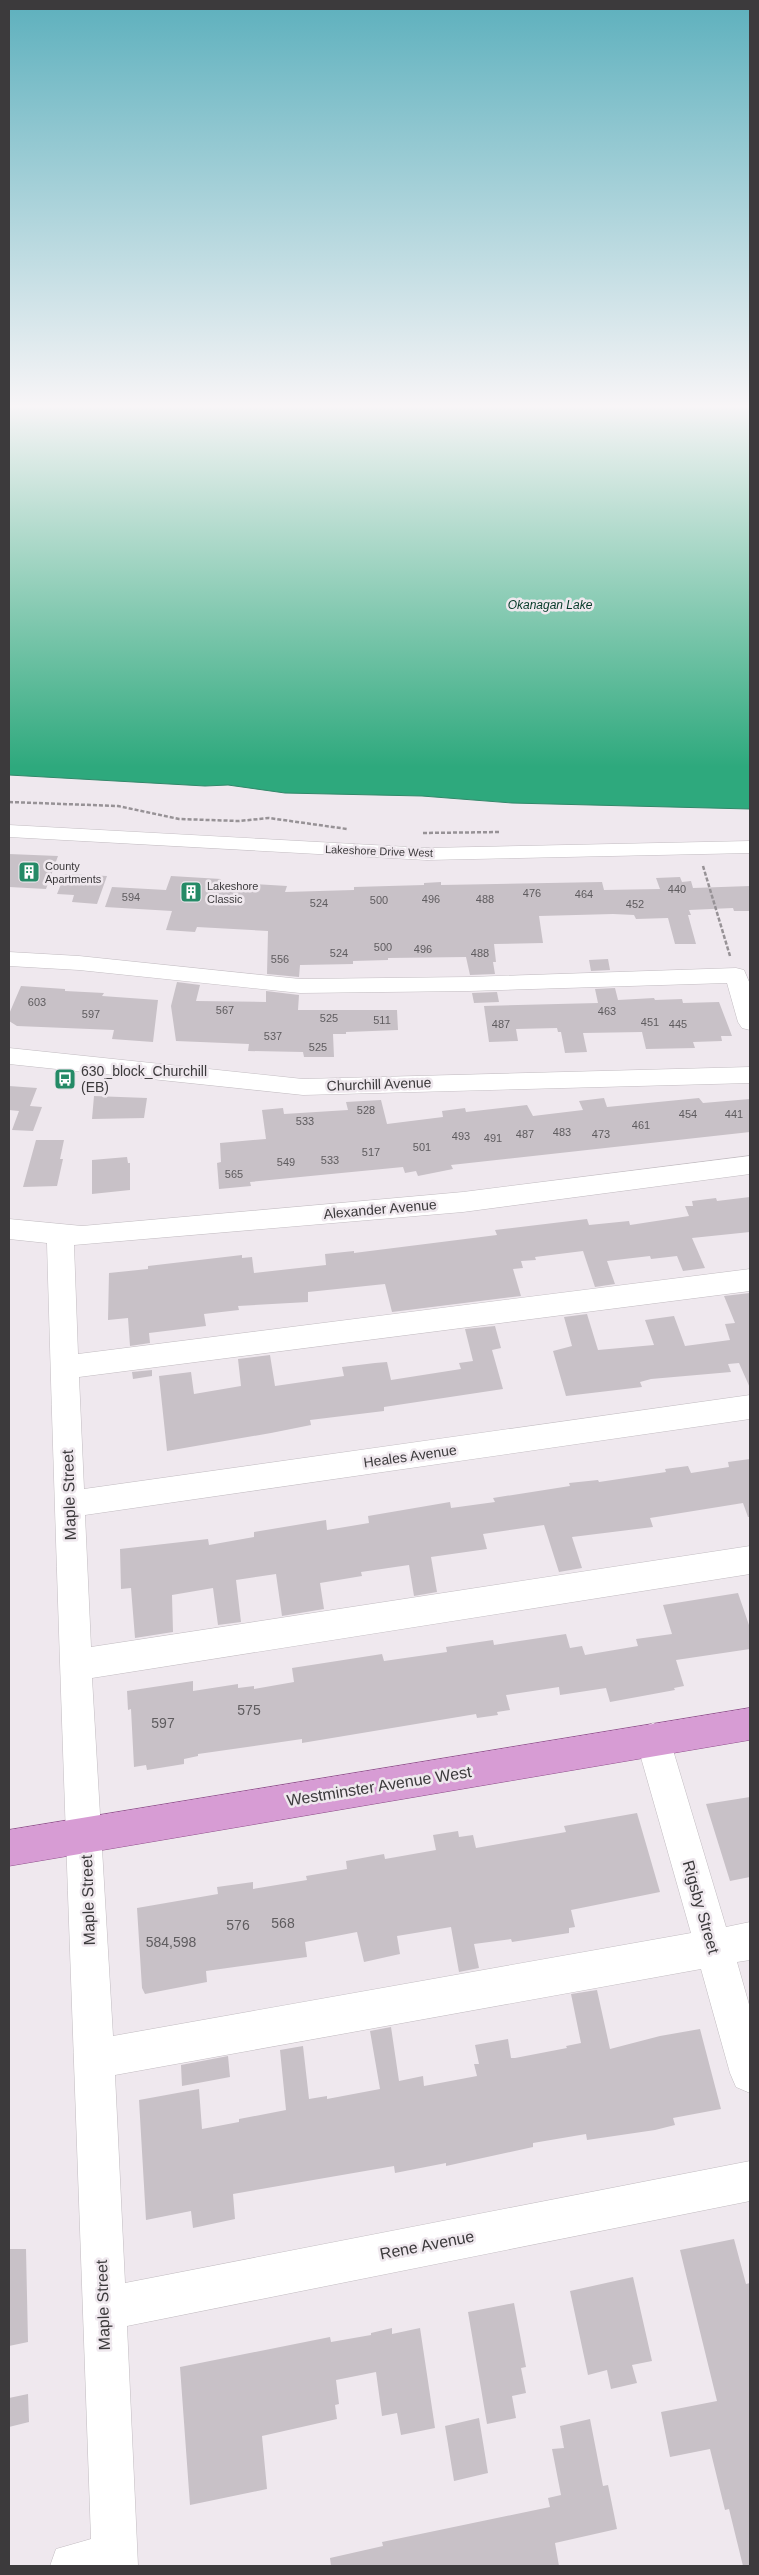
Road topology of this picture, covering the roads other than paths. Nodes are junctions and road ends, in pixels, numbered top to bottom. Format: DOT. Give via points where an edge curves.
graph roads {
  1 [pos="9,831"];
  2 [pos="750,847"];
  3 [pos="9,959"];
  4 [pos="743,974"];
  5 [pos="750,1022"];
  6 [pos="9,1056"];
  7 [pos="750,1075"];
  8 [pos="750,1165"];
  9 [pos="9,1229"];
  10 [pos="60,1234"];
  11 [pos="750,1280"];
  12 [pos="64,1367"];
  13 [pos="750,1407"];
  14 [pos="69,1504"];
  15 [pos="750,1560"];
  16 [pos="75,1665"];
  17 [pos="750,1724"];
  18 [pos="653,1740"];
  19 [pos="85,1835"];
  20 [pos="9,1848"];
  21 [pos="750,1941"];
  22 [pos="713,1948"];
  23 [pos="94,2059"];
  24 [pos="750,2073"];
  25 [pos="750,2181"];
  26 [pos="103,2309"];
  27 [pos="101,2563"];
  1 -- 2 [label="street, Lakeshore Drive West" via="417,853"];
  3 -- 4 [label="street" via="300,986 469,984"];
  4 -- 5 [label="street"];
  6 -- 7 [label="street, Churchill Avenue" via="303,1086"];
  8 -- 10 [label="street, Alexander Avenue" via="463,1202 82,1236"];
  9 -- 10 [label="street, Alexander Avenue"];
  10 -- 12 [label="street, Maple Street"];
  11 -- 12 [label="street"];
  12 -- 14 [label="street, Maple Street"];
  13 -- 14 [label="street, Heales Avenue"];
  14 -- 16 [label="street, Maple Street"];
  15 -- 16 [label="street"];
  16 -- 19 [label="street, Maple Street"];
  17 -- 18 [label="main road, Westminster Avenue West"];
  18 -- 19 [label="main road, Westminster Avenue West"];
  18 -- 22 [label="street, Rigsby Street"];
  19 -- 20 [label="main road, Westminster Avenue West"];
  19 -- 23 [label="street, Maple Street"];
  21 -- 22 [label="street"];
  22 -- 23 [label="street"];
  22 -- 24 [label="street, Rigsby Street"];
  23 -- 26 [label="street, Maple Street"];
  25 -- 26 [label="street, Rene Avenue"];
  26 -- 27 [label="street, Maple Street"];
}
